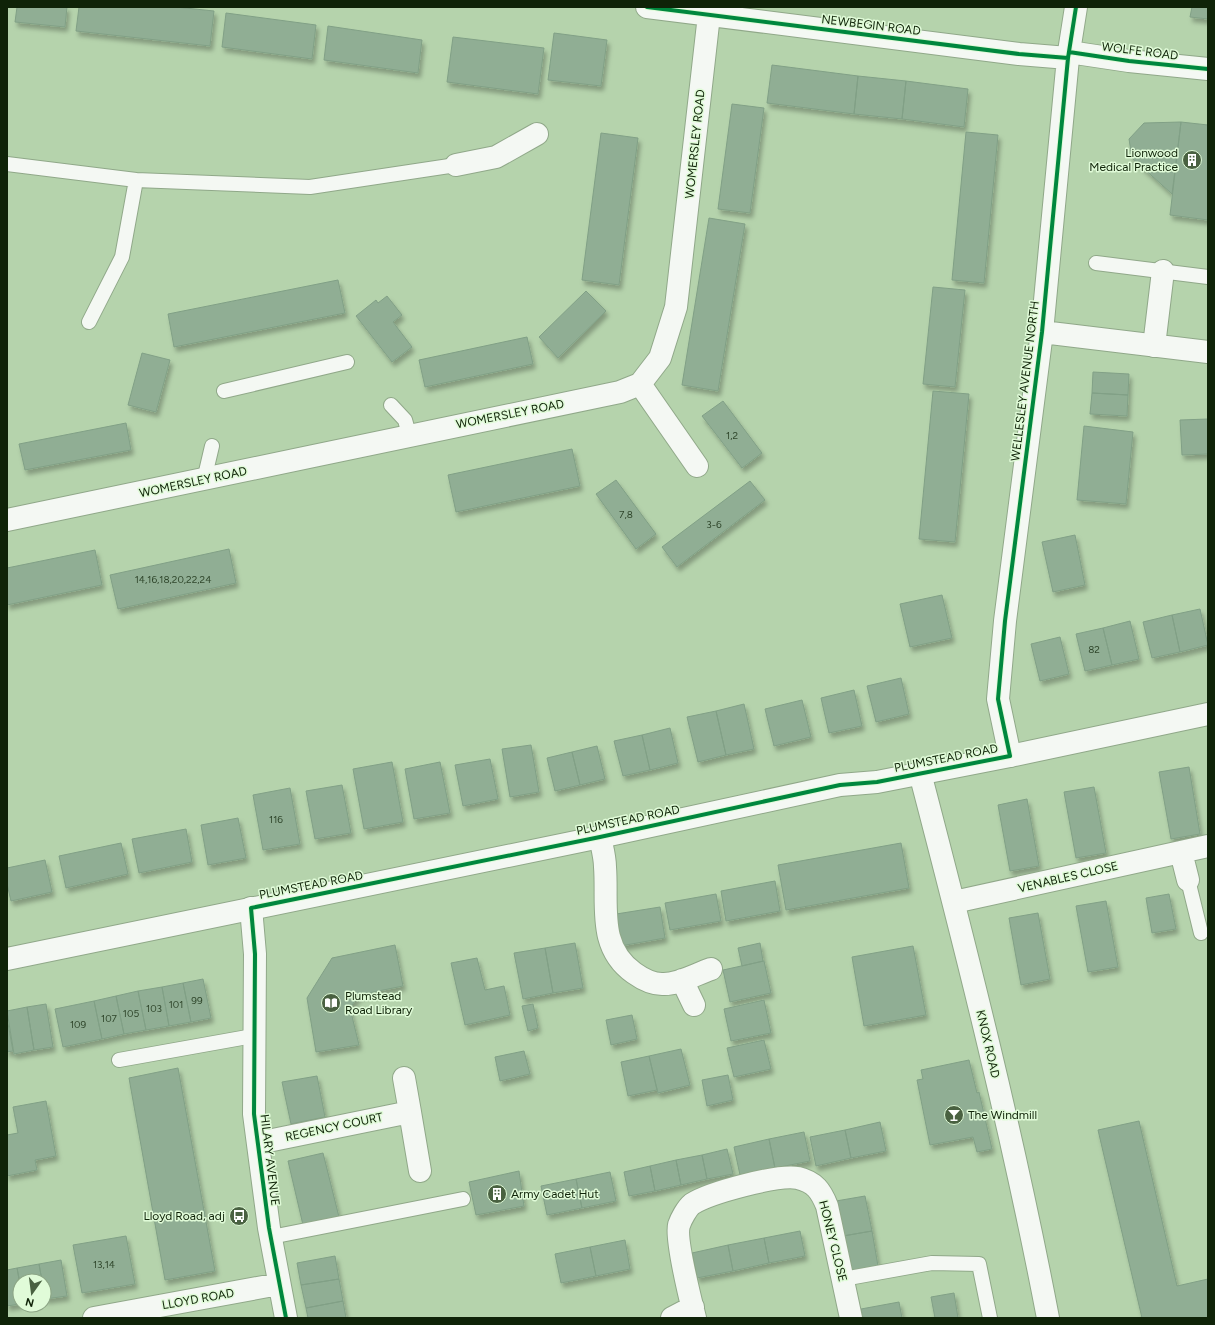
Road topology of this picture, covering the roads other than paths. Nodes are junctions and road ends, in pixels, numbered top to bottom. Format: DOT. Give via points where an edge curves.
graph roads {
  1 [pos="647,7"];
  2 [pos="1076,7"];
  3 [pos="709,15"];
  4 [pos="1069,55"];
  5 [pos="1208,69"];
  6 [pos="537,134"];
  7 [pos="7,164"];
  8 [pos="456,165"];
  9 [pos="136,180"];
  10 [pos="1096,263"];
  11 [pos="1163,271"];
  12 [pos="1208,277"];
  13 [pos="89,322"];
  14 [pos="1042,332"];
  15 [pos="1154,346"];
  16 [pos="1208,352"];
  17 [pos="347,362"];
  18 [pos="640,384"];
  19 [pos="224,391"];
  20 [pos="390,405"];
  21 [pos="409,434"];
  22 [pos="212,446"];
  23 [pos="698,466"];
  24 [pos="204,480"];
  25 [pos="7,520"];
  26 [pos="1208,714"];
  27 [pos="1010,756"];
  28 [pos="920,773"];
  29 [pos="600,837"];
  30 [pos="1208,846"];
  31 [pos="1181,852"];
  32 [pos="1188,880"];
  33 [pos="954,902"];
  34 [pos="251,908"];
  35 [pos="1201,934"];
  36 [pos="7,959"];
  37 [pos="711,969"];
  38 [pos="682,980"];
  39 [pos="694,1005"];
  40 [pos="254,1036"];
  41 [pos="119,1060"];
  42 [pos="404,1078"];
  43 [pos="410,1112"];
  44 [pos="258,1143"];
  45 [pos="420,1170"];
  46 [pos="463,1199"];
  47 [pos="271,1238"];
  48 [pos="843,1279"];
  49 [pos="279,1284"];
  50 [pos="694,1312"];
  51 [pos="94,1318"];
  52 [pos="286,1318"];
  53 [pos="672,1318"];
  54 [pos="851,1318"];
  55 [pos="990,1318"];
  56 [pos="1048,1318"];
  1 -- 3 [label="street, NEWBEGIN ROAD"];
  2 -- 4 [label="street, WELLESLEY AVENUE NORTH"];
  3 -- 4 [label="street, NEWBEGIN ROAD" via="1020,54"];
  3 -- 18 [label="street, WOMERSLEY ROAD" via="676,307 660,358"];
  4 -- 5 [label="street, WOLFE ROAD"];
  4 -- 14 [label="street, WELLESLEY AVENUE NORTH"];
  6 -- 8 [label="street" via="496,157"];
  7 -- 9 [label="lane"];
  8 -- 9 [label="lane" via="310,187"];
  9 -- 13 [label="lane" via="122,257"];
  10 -- 11 [label="lane"];
  11 -- 12 [label="lane"];
  11 -- 15 [label="street"];
  14 -- 15 [label="street, WELLESLEY AVENUE NORTH"];
  14 -- 27 [label="street, WELLESLEY AVENUE NORTH" via="998,699"];
  15 -- 16 [label="street, WELLESLEY AVENUE NORTH"];
  17 -- 19 [label="lane"];
  18 -- 21 [label="street, WOMERSLEY ROAD" via="620,392"];
  18 -- 23 [label="street"];
  20 -- 21 [label="lane" via="405,420"];
  21 -- 24 [label="street, WOMERSLEY ROAD"];
  22 -- 24 [label="lane"];
  24 -- 25 [label="street, WOMERSLEY ROAD"];
  26 -- 27 [label="street, PLUMSTEAD ROAD"];
  27 -- 28 [label="street, PLUMSTEAD ROAD"];
  28 -- 29 [label="street, PLUMSTEAD ROAD" via="877,782 840,785"];
  28 -- 33 [label="street, KNOX ROAD"];
  29 -- 34 [label="street, PLUMSTEAD ROAD"];
  29 -- 38 [label="street" via="605,866 605,915 608,936 616,956 627,968 642,978 662,984"];
  30 -- 31 [label="street, VENABLES CLOSE"];
  31 -- 32 [label="street"];
  31 -- 33 [label="street, VENABLES CLOSE"];
  32 -- 35 [label="lane"];
  33 -- 56 [label="street, KNOX ROAD" via="979,1001"];
  34 -- 36 [label="street, PLUMSTEAD ROAD"];
  34 -- 40 [label="street, HILARY AVENUE" via="255,954"];
  37 -- 38 [label="street"];
  38 -- 39 [label="street"];
  40 -- 41 [label="lane"];
  40 -- 44 [label="street, HILARY AVENUE" via="254,1114"];
  42 -- 43 [label="street"];
  43 -- 44 [label="street, REGENCY COURT"];
  43 -- 45 [label="street"];
  44 -- 47 [label="street, HILARY AVENUE"];
  46 -- 47 [label="lane"];
  47 -- 49 [label="street, HILARY AVENUE"];
  48 -- 50 [label="street, HONEY CLOSE" via="827,1206 820,1190 798,1178 755,1183 707,1197 690,1205 679,1226"];
  48 -- 54 [label="street, HONEY CLOSE"];
  48 -- 55 [label="lane" via="932,1263 979,1264"];
  49 -- 51 [label="street, LLOYD ROAD"];
  49 -- 52 [label="street, HILARY AVENUE"];
  50 -- 53 [label="street, HONEY CLOSE"];
}
